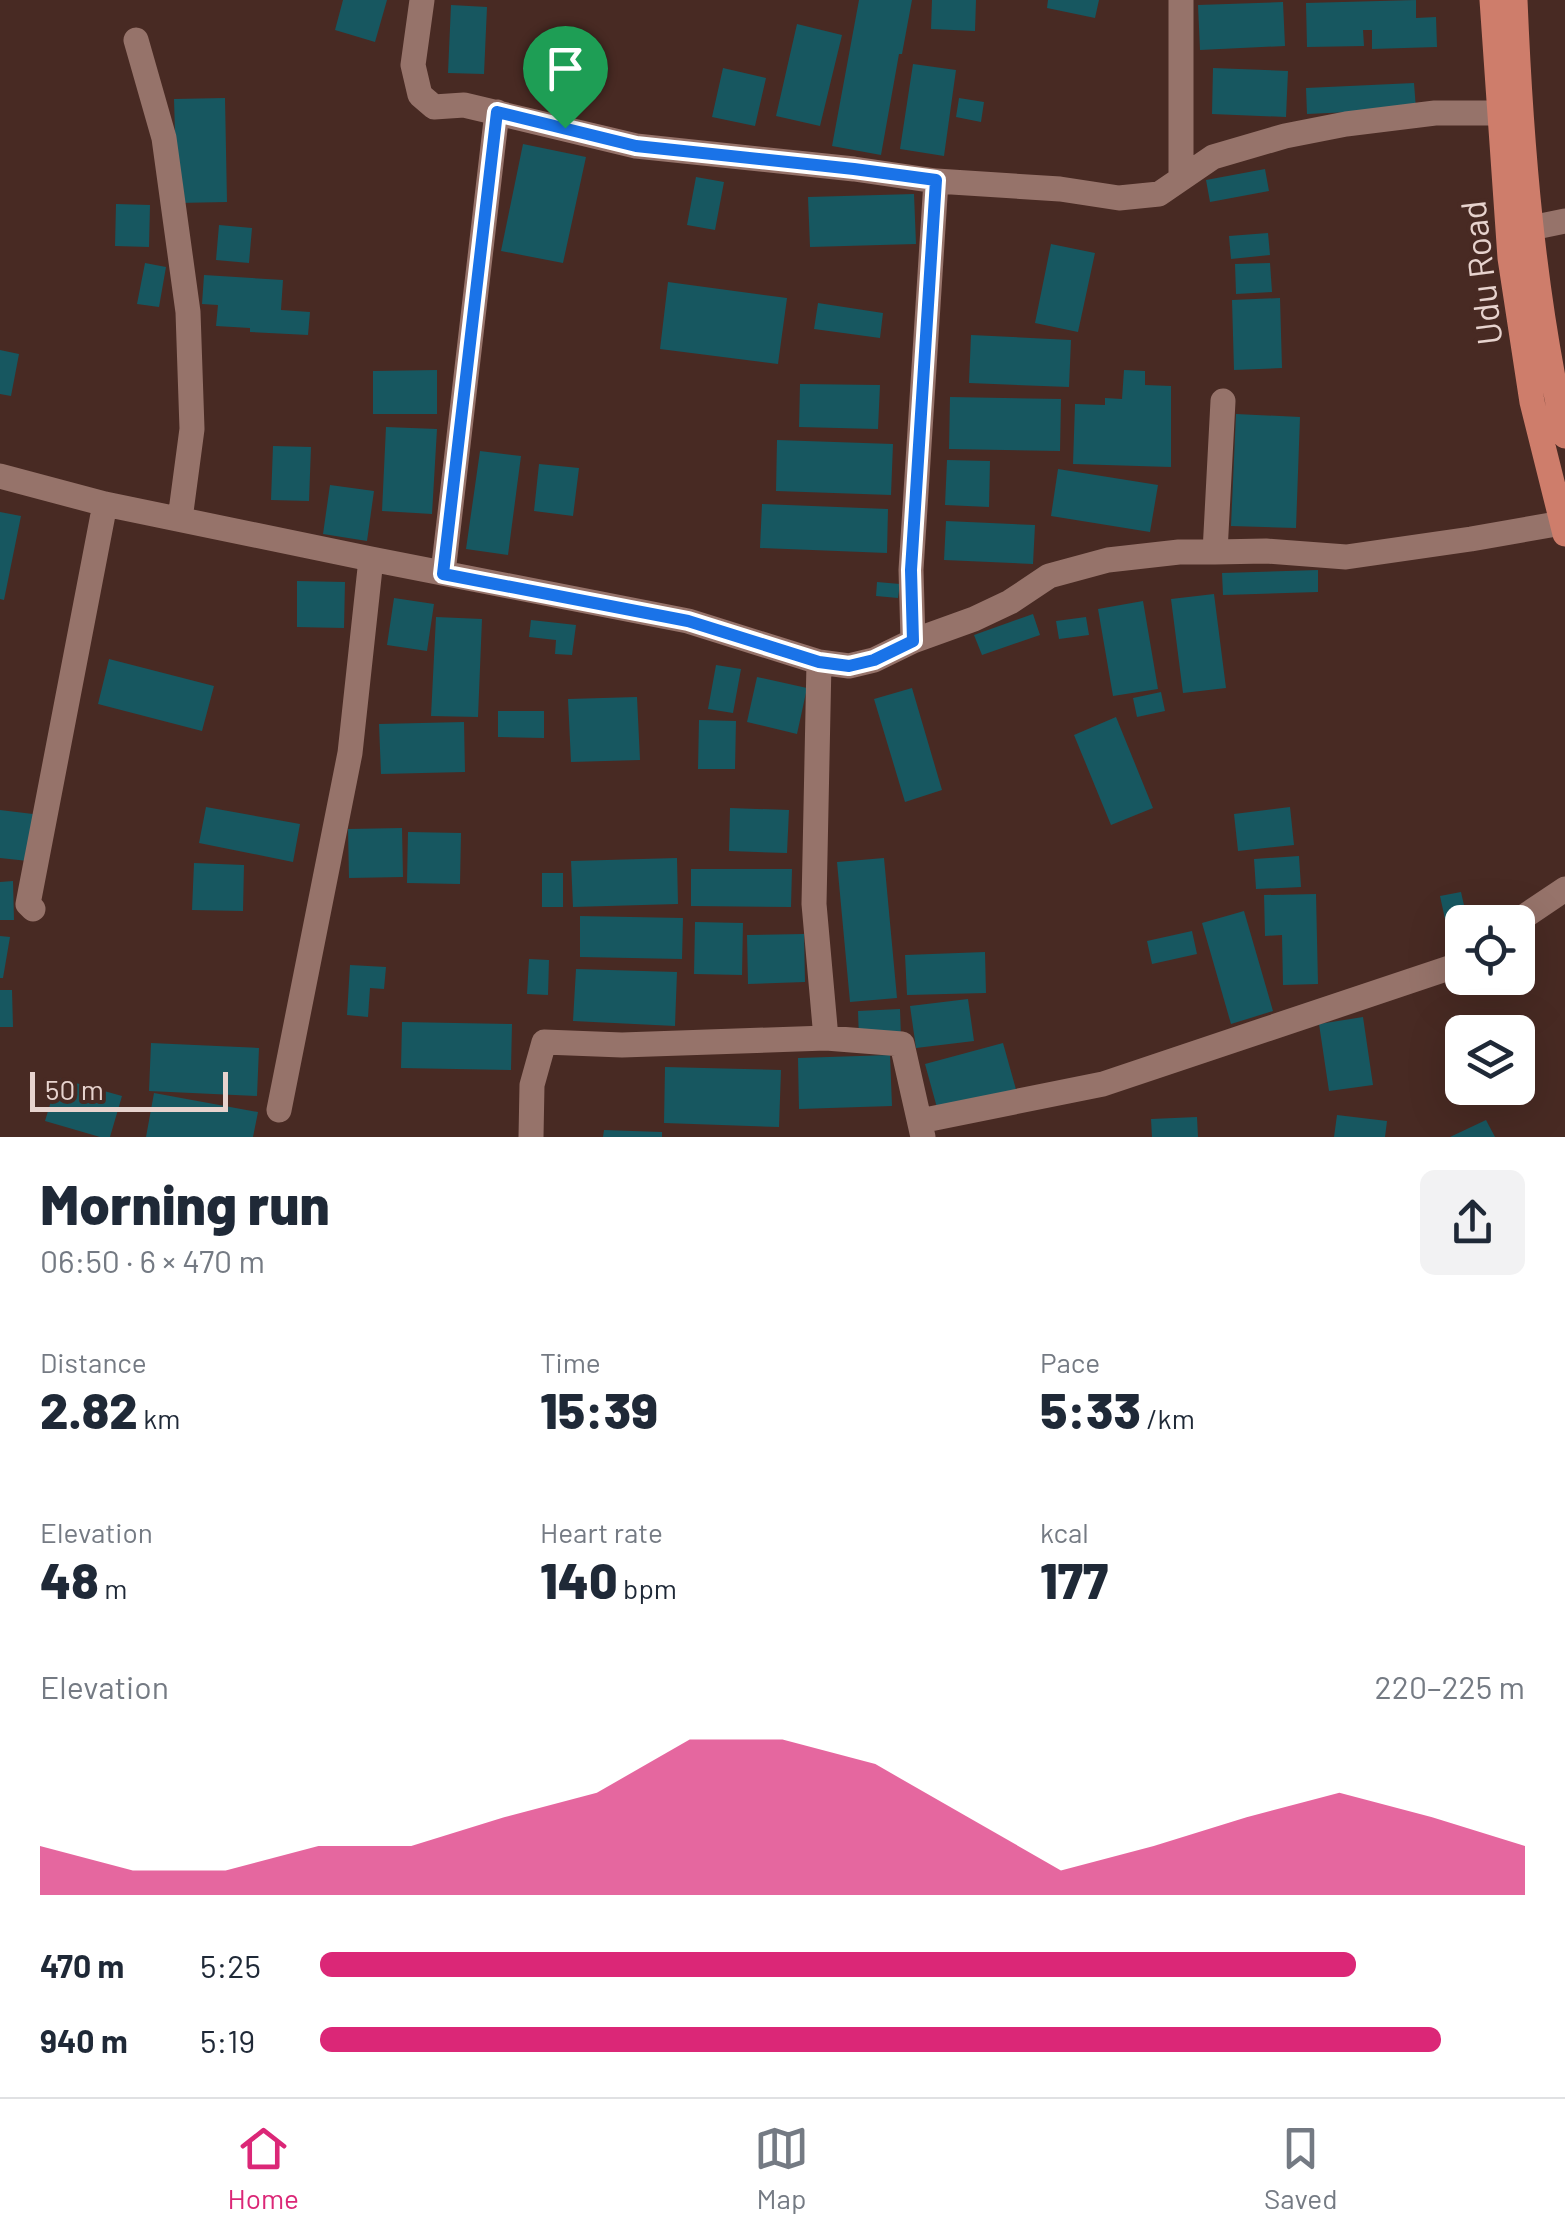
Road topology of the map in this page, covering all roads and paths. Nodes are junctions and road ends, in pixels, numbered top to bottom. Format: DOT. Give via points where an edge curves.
graph roads {
  1 [pos="422,0"];
  2 [pos="1180,0"];
  3 [pos="1492,0"];
  4 [pos="1515,0"];
  5 [pos="136,40"];
  6 [pos="497,112"];
  7 [pos="1500,113"];
  8 [pos="1181,177"];
  9 [pos="936,180"];
  10 [pos="1565,221"];
  11 [pos="1532,228"];
  12 [pos="1223,401"];
  13 [pos="1565,436"];
  14 [pos="0,476"];
  15 [pos="106,504"];
  16 [pos="180,519"];
  17 [pos="1564,528"];
  18 [pos="1215,552"];
  19 [pos="371,560"];
  20 [pos="443,574"];
  21 [pos="913,641"];
  22 [pos="819,662"];
  23 [pos="1565,889"];
  24 [pos="33,909"];
  25 [pos="1535,909"];
  26 [pos="1445,969"];
  27 [pos="826,1038"];
  28 [pos="280,1110"];
  29 [pos="922,1129"];
  30 [pos="531,1137"];
  1 -- 6 [label="street" via="413,65 420,96 434,107 464,104"];
  2 -- 8 [label="street"];
  3 -- 7 [label="main road, Udu Road"];
  4 -- 11 [label="main road, Udu Road"];
  5 -- 16 [label="street" via="164,138 188,312 192,429"];
  6 -- 9 [label="street" via="636,146"];
  6 -- 20 [label="street"];
  7 -- 8 [label="street" via="1435,113 1285,136 1213,156"];
  7 -- 17 [label="main road, Udu Road" via="1510,258 1529,386"];
  8 -- 9 [label="street" via="1159,194 1119,198"];
  9 -- 21 [label="street" via="911,570"];
  10 -- 11 [label="street"];
  11 -- 13 [label="main road, Udu Road"];
  12 -- 18 [label="street"];
  14 -- 15 [label="street"];
  15 -- 16 [label="street"];
  15 -- 24 [label="street" via="28,904"];
  16 -- 19 [label="street"];
  17 -- 18 [label="street" via="1346,557"];
  18 -- 21 [label="street" via="1108,560 1050,576 1010,602"];
  19 -- 20 [label="street"];
  19 -- 28 [label="street" via="350,753"];
  20 -- 22 [label="street" via="688,621"];
  21 -- 22 [label="street" via="849,666"];
  22 -- 27 [label="street" via="814,904"];
  23 -- 25 [label="street"];
  26 -- 29 [label="street" via="1103,1084"];
  27 -- 29 [label="street" via="902,1044"];
  27 -- 30 [label="street" via="544,1042 532,1085"];
}
